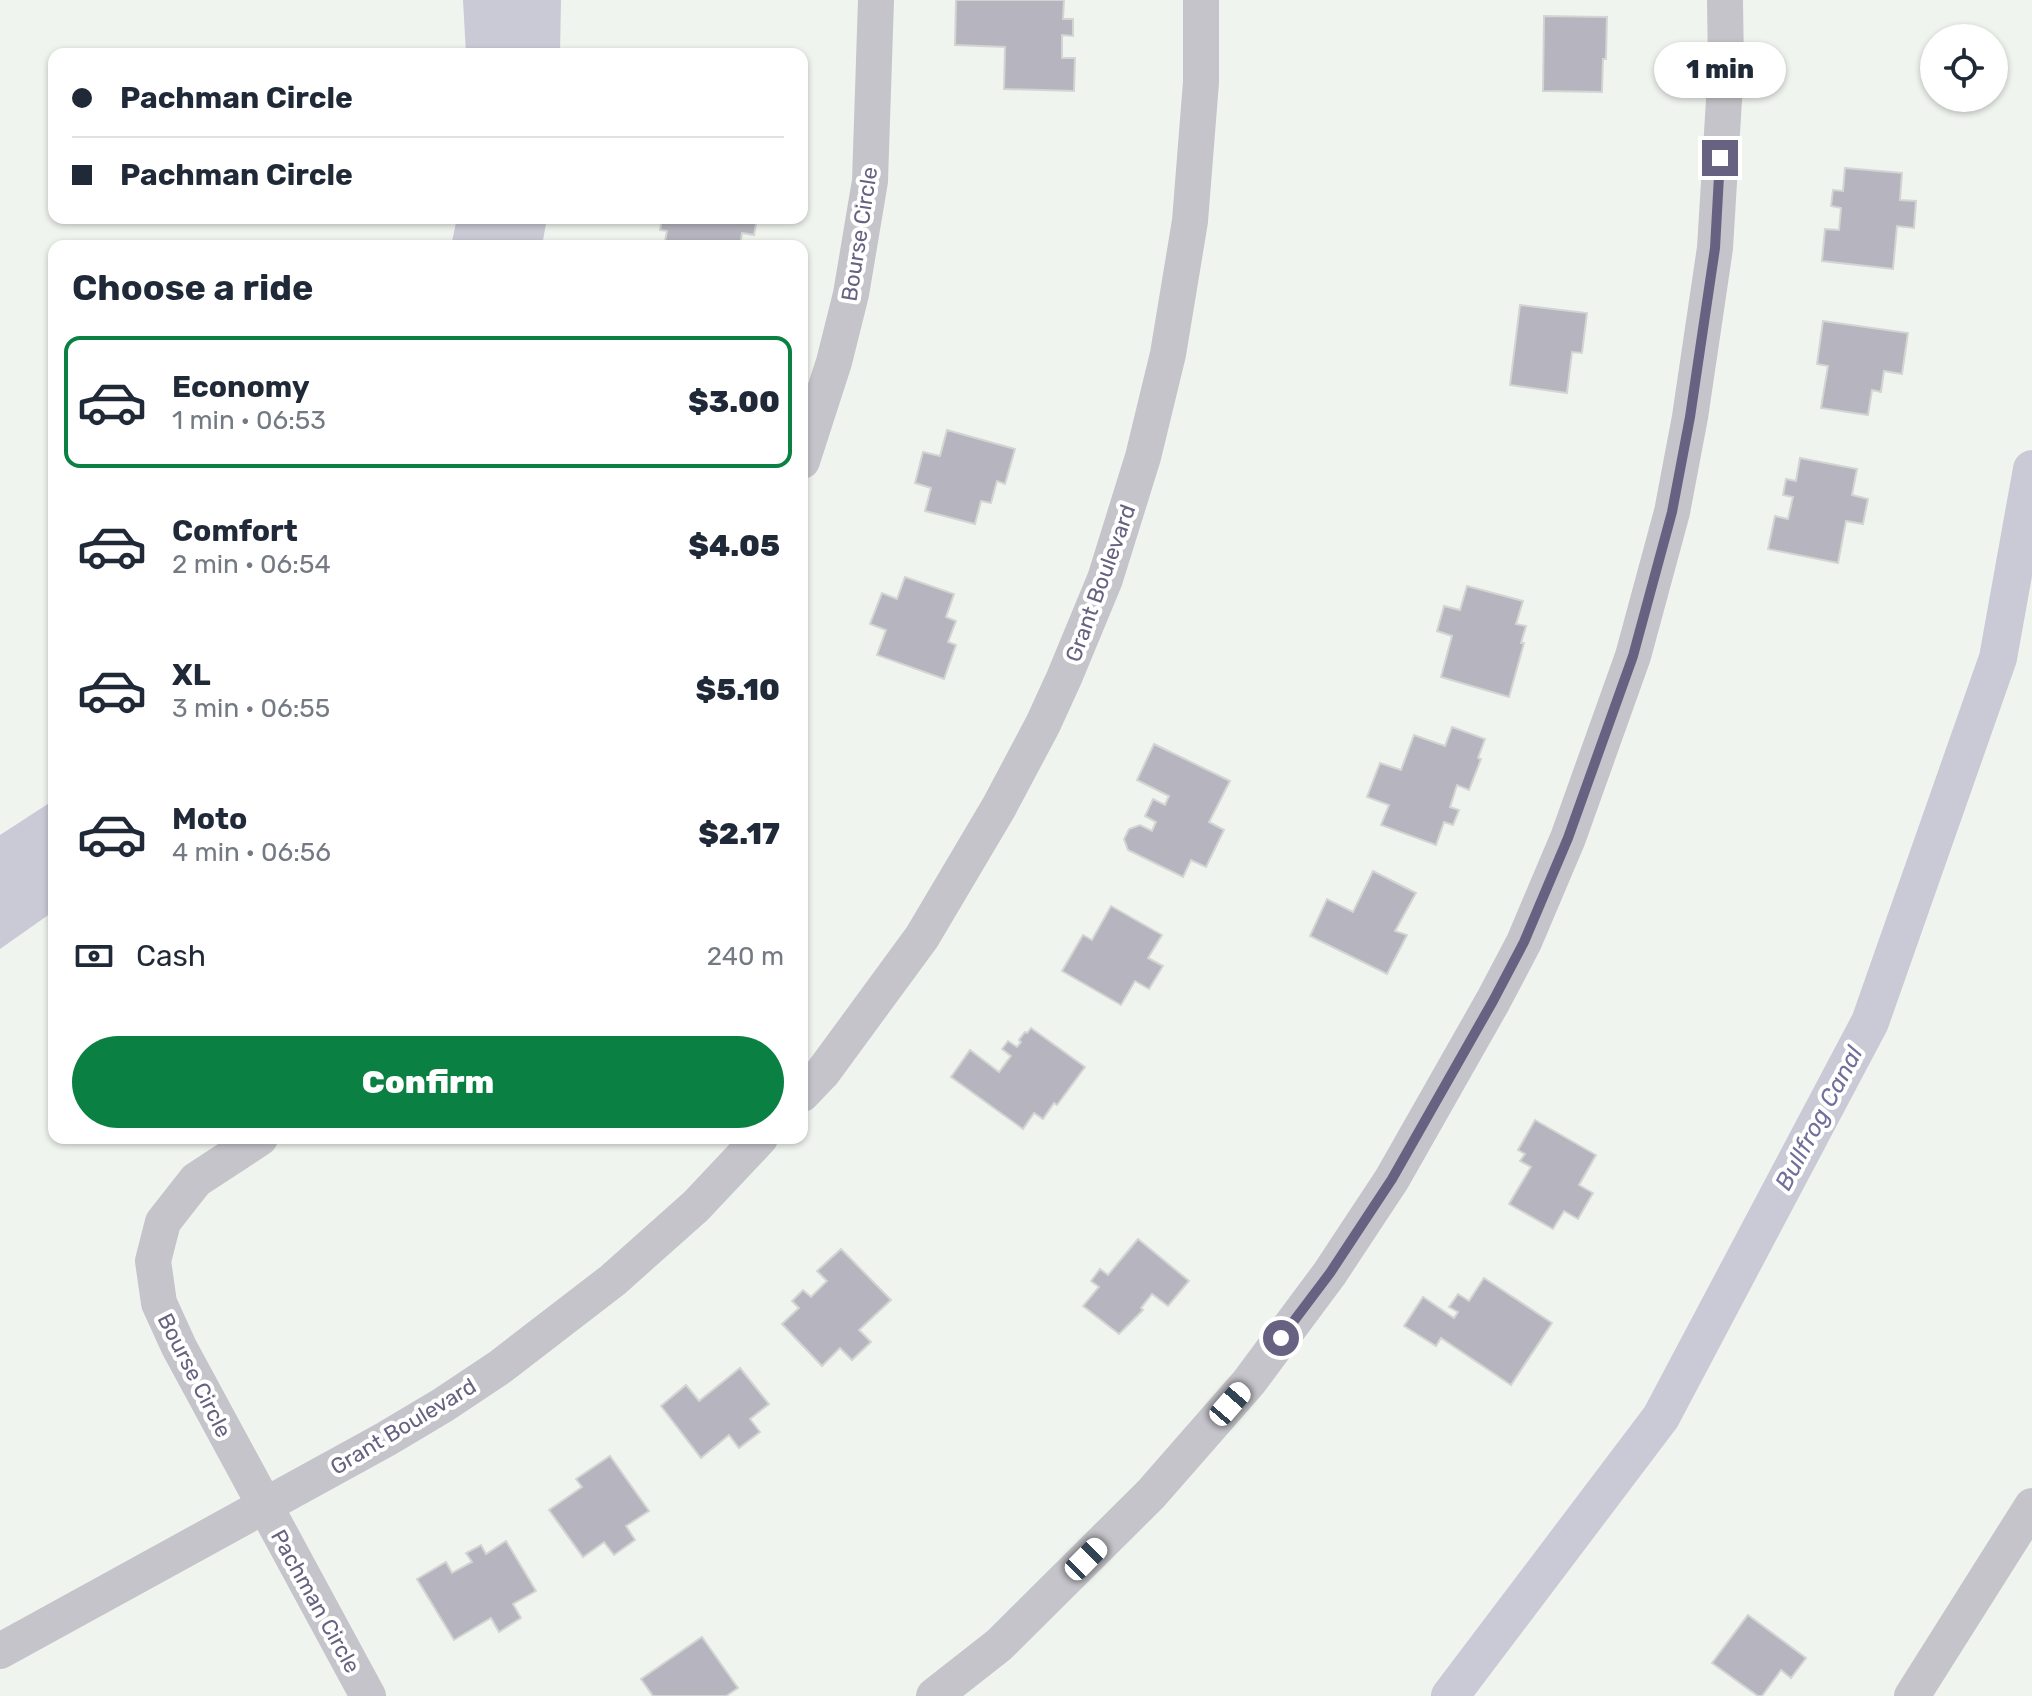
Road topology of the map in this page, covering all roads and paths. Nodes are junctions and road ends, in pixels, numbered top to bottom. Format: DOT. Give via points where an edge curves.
graph roads {
  1 [pos="876,0"];
  2 [pos="1201,0"];
  3 [pos="1725,0"];
  4 [pos="808,442"];
  5 [pos="808,1088"];
  6 [pos="251,1144"];
  7 [pos="754,1144"];
  8 [pos="2032,1506"];
  9 [pos="264,1507"];
  10 [pos="0,1651"];
  11 [pos="368,1696"];
  12 [pos="934,1696"];
  13 [pos="1912,1696"];
  1 -- 4 [label="street, Bourse Circle" via="870,181 851,294"];
  2 -- 5 [label="street, Grant Boulevard" via="1201,82 1178,295 1143,457 1105,579 1043,724 991,820 922,937"];
  3 -- 12 [label="street" via="1715,248 1672,512 1633,656 1568,838 1524,942 1392,1179 1249,1382 1130,1515 999,1645"];
  6 -- 9 [label="street, Bourse Circle" via="196,1180 163,1222 153,1261 159,1303"];
  7 -- 9 [label="street, Grant Boulevard" via="696,1206 613,1280 500,1367"];
  8 -- 13 [label="street"];
  9 -- 10 [label="street, Grant Boulevard"];
  9 -- 11 [label="street, Pachman Circle"];
}
